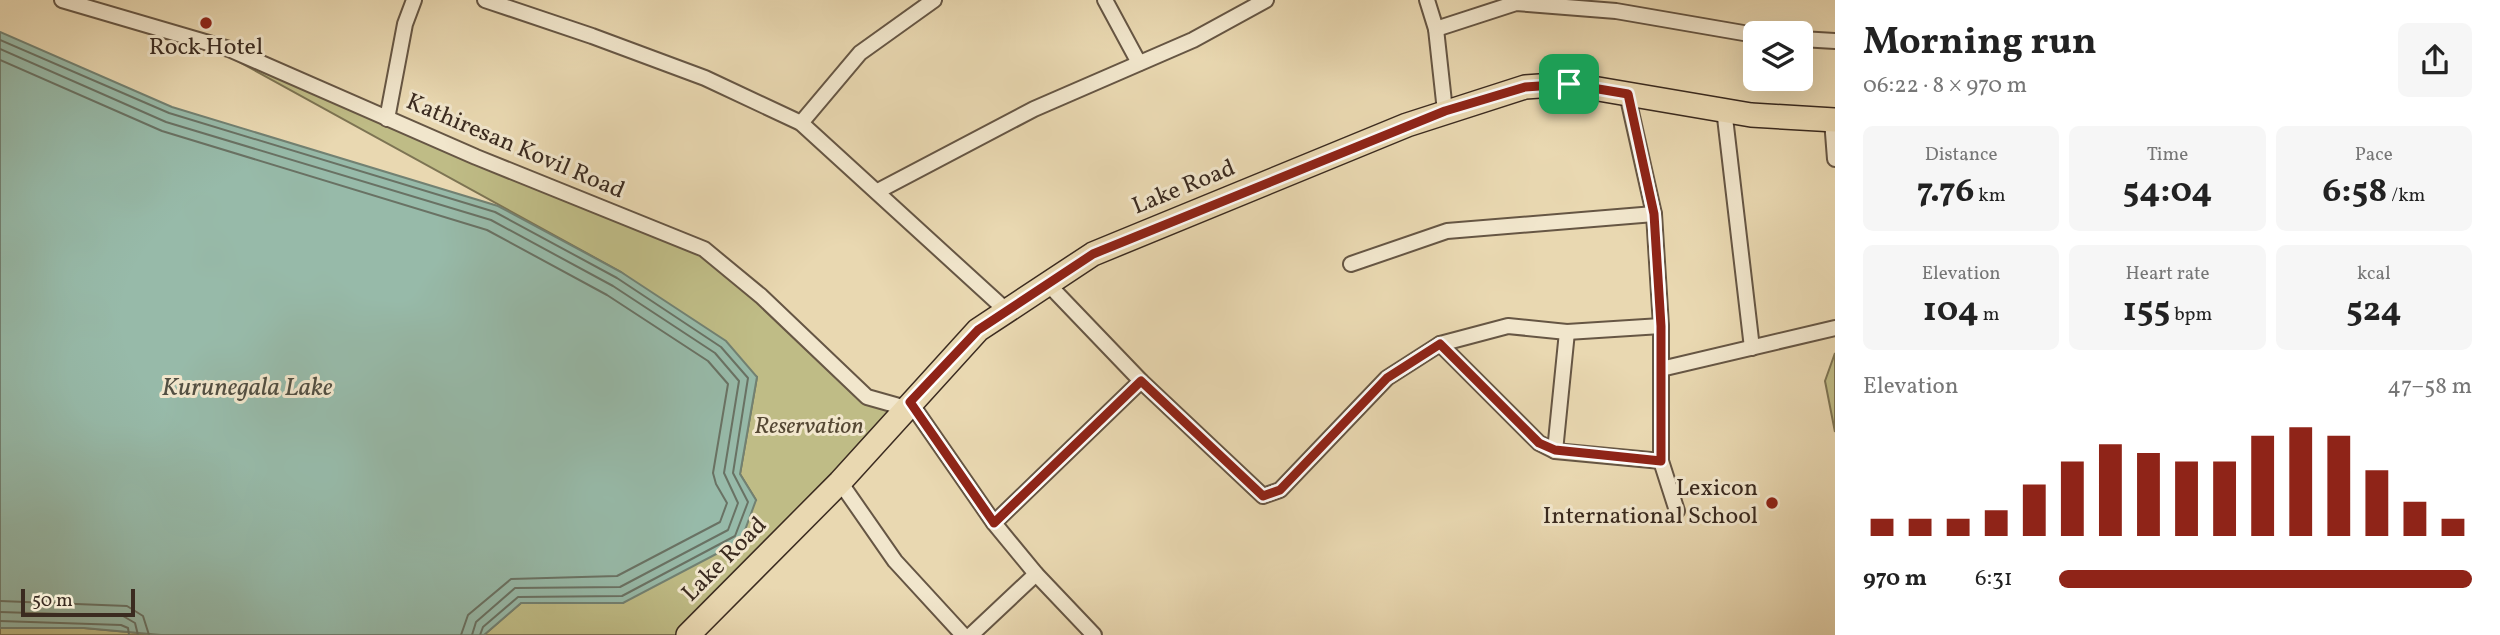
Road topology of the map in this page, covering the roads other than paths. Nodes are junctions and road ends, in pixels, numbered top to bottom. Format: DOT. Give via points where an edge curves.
graph roads {
  1 [pos="62,0"];
  2 [pos="414,0"];
  3 [pos="485,0"];
  4 [pos="934,0"];
  5 [pos="1105,0"];
  6 [pos="1266,0"];
  7 [pos="1427,0"];
  8 [pos="1436,29"];
  9 [pos="1743,33"];
  10 [pos="1813,39"];
  11 [pos="1835,40"];
  12 [pos="1139,64"];
  13 [pos="1628,94"];
  14 [pos="1724,109"];
  15 [pos="1445,111"];
  16 [pos="387,118"];
  17 [pos="1833,120"];
  18 [pos="801,123"];
  19 [pos="1835,159"];
  20 [pos="878,191"];
  21 [pos="1654,214"];
  22 [pos="1351,264"];
  23 [pos="1047,283"];
  24 [pos="1008,312"];
  25 [pos="1661,326"];
  26 [pos="1835,328"];
  27 [pos="1567,332"];
  28 [pos="1440,344"];
  29 [pos="1752,348"];
  30 [pos="1661,369"];
  31 [pos="1141,381"];
  32 [pos="908,405"];
  33 [pos="1555,450"];
  34 [pos="1661,461"];
  35 [pos="840,482"];
  36 [pos="1676,512"];
  37 [pos="994,523"];
  38 [pos="1036,574"];
  39 [pos="688,635"];
  40 [pos="963,635"];
  41 [pos="971,635"];
  42 [pos="1094,635"];
  1 -- 16 [label="street, Kathiresan Kovil Road" via="194,37"];
  2 -- 16 [label="street"];
  3 -- 18 [label="street" via="705,78"];
  4 -- 18 [label="street" via="860,53"];
  5 -- 12 [label="street"];
  6 -- 12 [label="street"];
  7 -- 8 [label="street"];
  8 -- 9 [label="street" via="1516,3 1616,11"];
  8 -- 15 [label="street"];
  10 -- 11 [label="street"];
  12 -- 20 [label="street" via="1034,109"];
  13 -- 14 [label="main road, Lake Road"];
  13 -- 15 [label="main road, Lake Road" via="1569,84 1525,87"];
  13 -- 21 [label="street"];
  14 -- 17 [label="main road, Lake Road"];
  14 -- 29 [label="street"];
  15 -- 23 [label="main road, Lake Road" via="1093,254"];
  16 -- 32 [label="street, Kathiresan Kovil Road" via="704,249 761,296 867,397"];
  17 -- 19 [label="street"];
  18 -- 20 [label="street"];
  20 -- 24 [label="street"];
  21 -- 22 [label="street" via="1447,230"];
  21 -- 25 [label="street"];
  23 -- 24 [label="main road, Lake Road"];
  23 -- 31 [label="street"];
  24 -- 32 [label="main road, Lake Road" via="978,330"];
  25 -- 27 [label="street"];
  25 -- 30 [label="street"];
  26 -- 29 [label="street"];
  27 -- 28 [label="street" via="1508,326"];
  27 -- 33 [label="street"];
  28 -- 31 [label="street" via="1387,378 1280,490 1263,496"];
  28 -- 33 [label="street" via="1539,443"];
  29 -- 30 [label="street"];
  30 -- 34 [label="street"];
  31 -- 37 [label="street"];
  32 -- 35 [label="main road, Lake Road"];
  32 -- 37 [label="street"];
  33 -- 34 [label="street"];
  34 -- 36 [label="street"];
  35 -- 39 [label="main road, Lake Road"];
  35 -- 40 [label="street" via="895,561"];
  37 -- 38 [label="street"];
  38 -- 41 [label="street"];
  38 -- 42 [label="street"];
}
